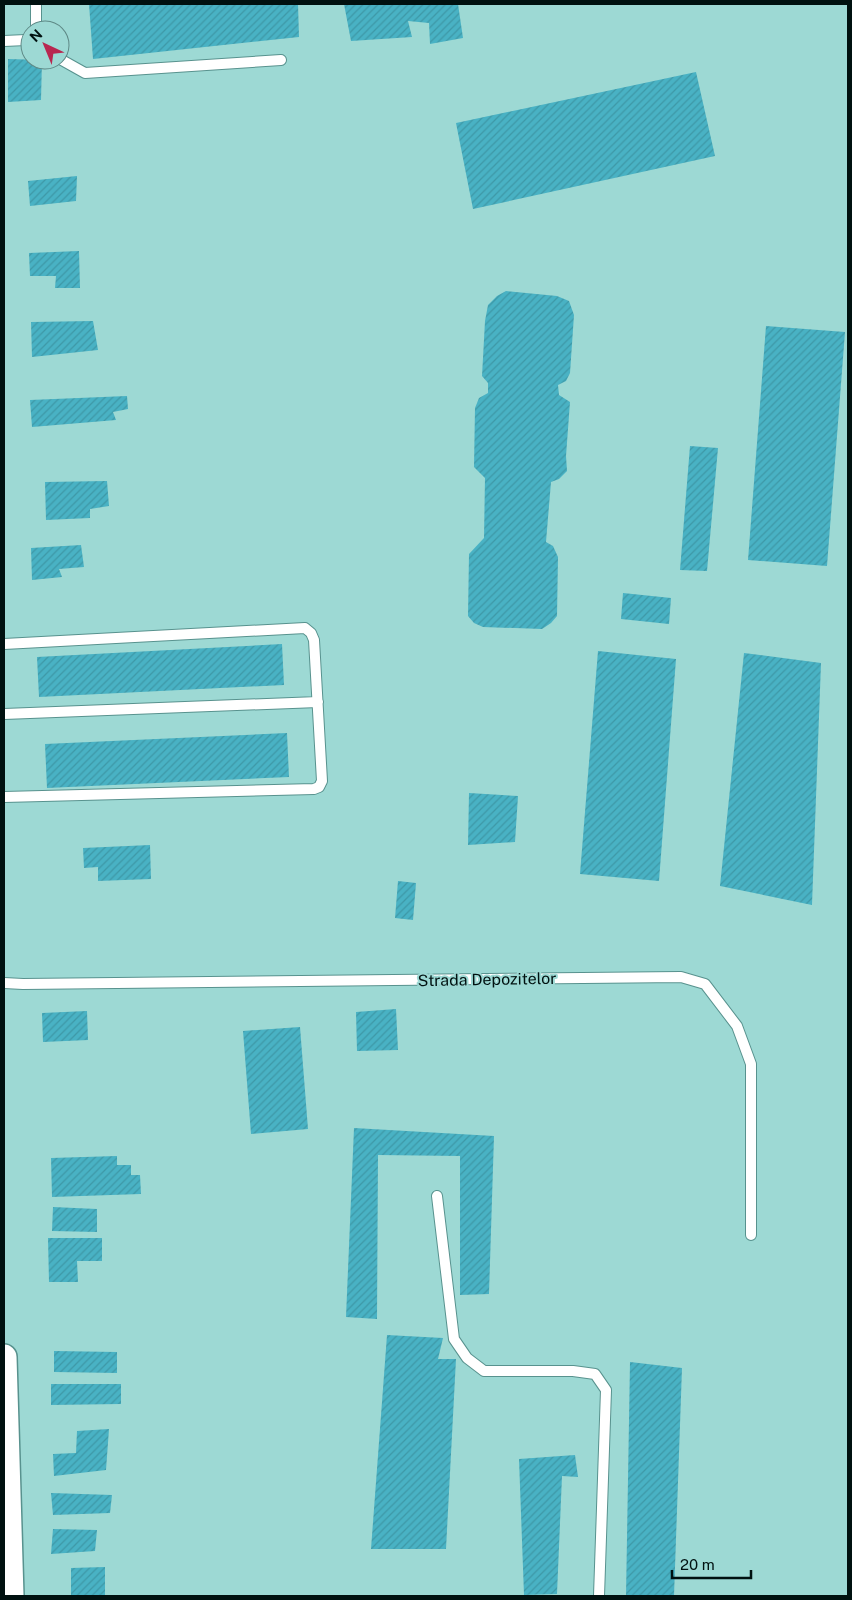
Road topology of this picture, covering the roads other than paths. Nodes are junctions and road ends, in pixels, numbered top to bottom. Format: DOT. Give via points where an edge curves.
graph roads {
  1 [pos="36,4"];
  2 [pos="36,20"];
  3 [pos="20,40"];
  4 [pos="4,41"];
  5 [pos="281,60"];
  6 [pos="70,65"];
  7 [pos="4,644"];
  8 [pos="318,702"];
  9 [pos="4,714"];
  10 [pos="4,797"];
  11 [pos="4,983"];
  12 [pos="437,1196"];
  13 [pos="751,1234"];
  14 [pos="4,1357"];
  15 [pos="11,1596"];
  16 [pos="599,1596"];
  1 -- 2 [label="lane"];
  3 -- 4 [label="lane"];
  5 -- 6 [label="lane" via="85,73"];
  7 -- 8 [label="lane" via="304,628 314,640"];
  8 -- 9 [label="lane"];
  8 -- 10 [label="lane" via="322,781 314,789"];
  11 -- 13 [label="lane, Strada Depozitelor" via="681,977 705,984 737,1026 751,1064"];
  12 -- 16 [label="lane" via="454,1339 468,1358 484,1370 573,1370 595,1374 606,1390"];
  14 -- 15 [label="street"];
}
